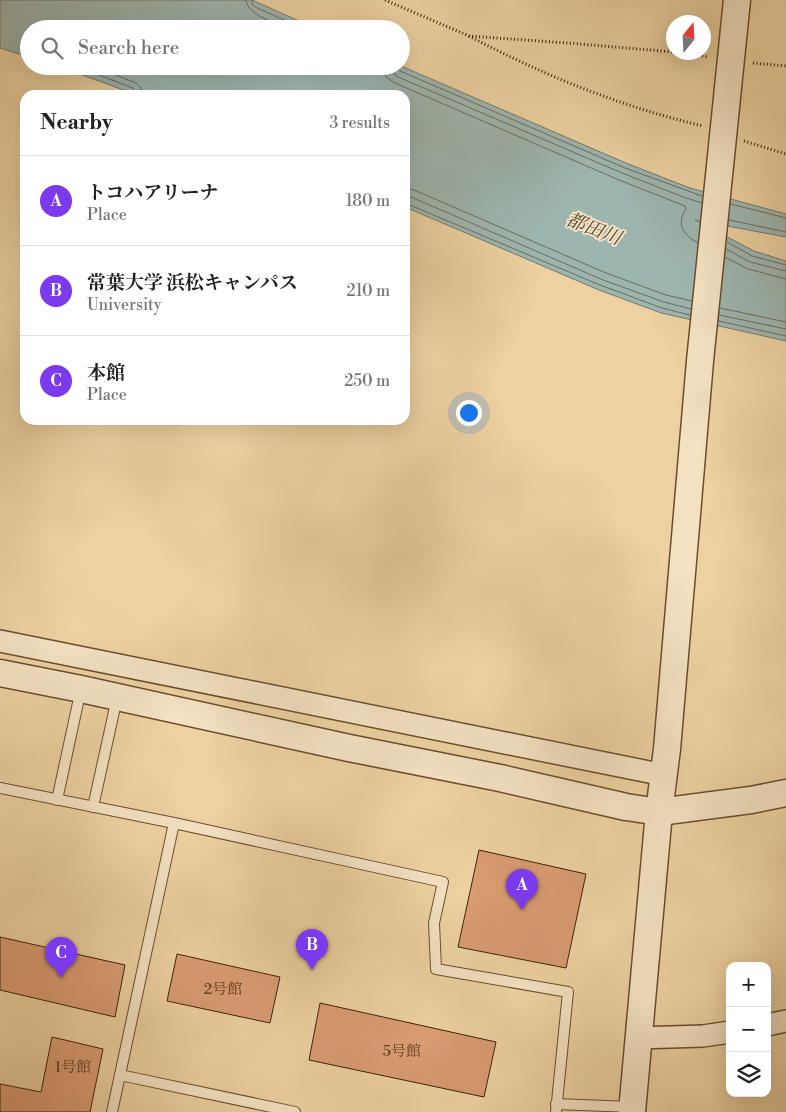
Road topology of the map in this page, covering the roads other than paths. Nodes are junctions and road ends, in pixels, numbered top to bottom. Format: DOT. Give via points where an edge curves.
graph roads {
  1 [pos="737,0"];
  2 [pos="0,641"];
  3 [pos="0,674"];
  4 [pos="81,690"];
  5 [pos="117,698"];
  6 [pos="664,775"];
  7 [pos="0,788"];
  8 [pos="786,793"];
  9 [pos="57,800"];
  10 [pos="93,807"];
  11 [pos="659,812"];
  12 [pos="174,823"];
  13 [pos="786,1022"];
  14 [pos="771,1024"];
  15 [pos="726,1033"];
  16 [pos="638,1038"];
  17 [pos="120,1075"];
  18 [pos="556,1108"];
  19 [pos="632,1110"];
  20 [pos="112,1112"];
  21 [pos="295,1112"];
  1 -- 6 [label="street" via="700,361"];
  2 -- 6 [label="street"];
  3 -- 4 [label="street"];
  4 -- 5 [label="street"];
  4 -- 9 [label="lane"];
  5 -- 10 [label="lane"];
  5 -- 11 [label="street"];
  6 -- 11 [label="street"];
  7 -- 9 [label="lane"];
  8 -- 11 [label="street"];
  9 -- 10 [label="lane"];
  10 -- 12 [label="lane"];
  11 -- 16 [label="street"];
  12 -- 17 [label="lane"];
  12 -- 18 [label="lane" via="443,882 434,923 436,970 568,992"];
  13 -- 14 [label="street"];
  15 -- 16 [label="street"];
  16 -- 19 [label="street"];
  17 -- 20 [label="lane"];
  17 -- 21 [label="lane"];
  18 -- 19 [label="lane"];
}
